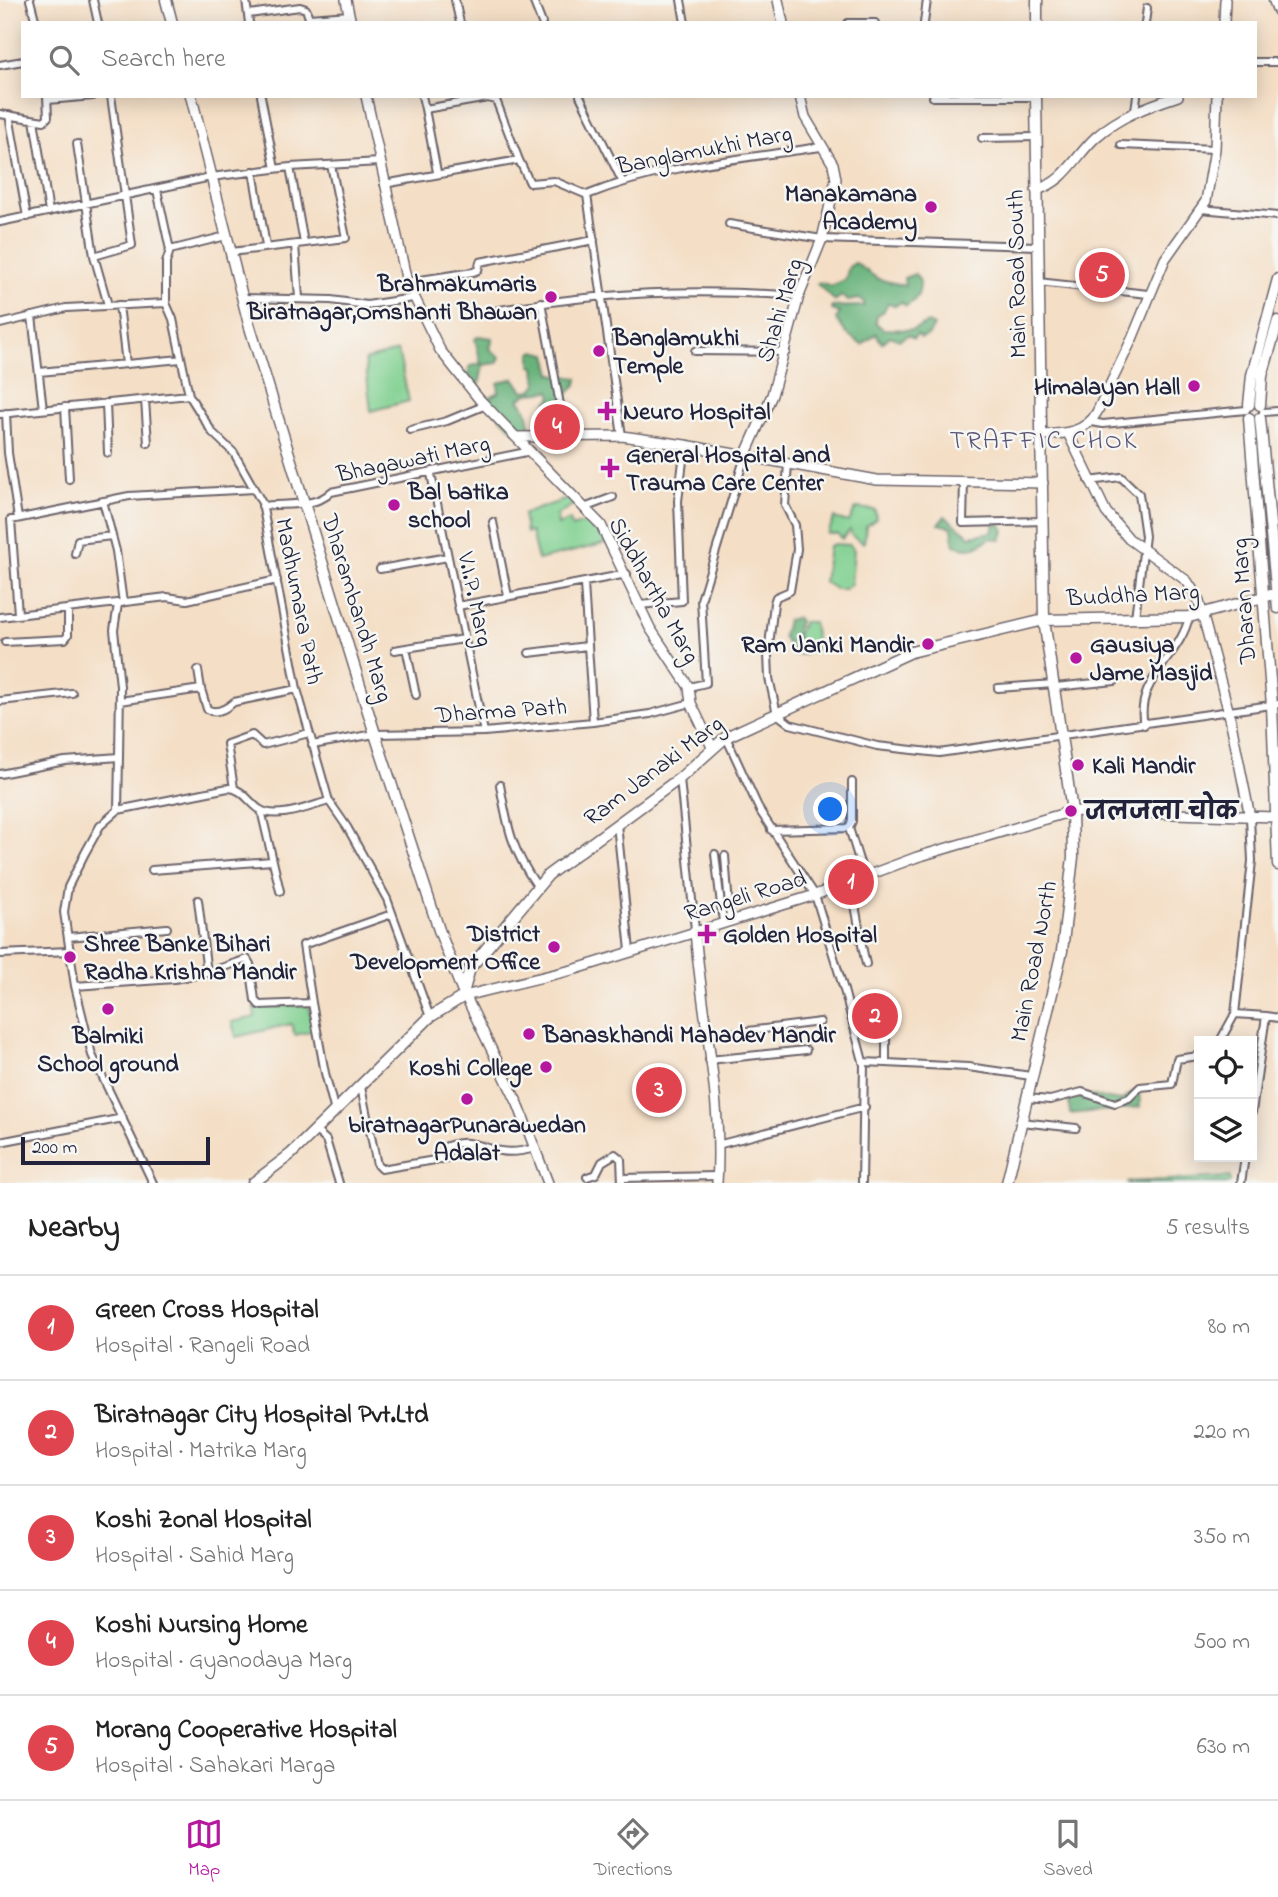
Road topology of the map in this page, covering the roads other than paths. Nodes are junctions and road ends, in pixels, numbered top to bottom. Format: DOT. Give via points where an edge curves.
graph roads {
  1 [pos="30,0"];
  2 [pos="93,0"];
  3 [pos="166,0"];
  4 [pos="246,0"];
  5 [pos="346,0"];
  6 [pos="455,0"];
  7 [pos="533,0"];
  8 [pos="681,0"];
  9 [pos="778,0"];
  10 [pos="927,0"];
  11 [pos="1037,0"];
  12 [pos="1225,0"];
  13 [pos="1274,0"];
  14 [pos="1147,8"];
  15 [pos="1278,10"];
  16 [pos="249,13"];
  17 [pos="350,19"];
  18 [pos="35,21"];
  19 [pos="97,21"];
  20 [pos="171,21"];
  21 [pos="250,21"];
  22 [pos="460,21"];
  23 [pos="541,21"];
  24 [pos="685,21"];
  25 [pos="783,21"];
  26 [pos="925,21"];
  27 [pos="1037,21"];
  28 [pos="1145,21"];
  29 [pos="1224,21"];
  30 [pos="21,61"];
  31 [pos="1257,62"];
  32 [pos="1278,62"];
  33 [pos="0,65"];
  34 [pos="48,98"];
  35 [pos="111,98"];
  36 [pos="191,98"];
  37 [pos="261,98"];
  38 [pos="366,98"];
  39 [pos="422,98"];
  40 [pos="476,98"];
  41 [pos="581,98"];
  42 [pos="800,98"];
  43 [pos="1036,98"];
  44 [pos="1137,98"];
  45 [pos="1172,98"];
  46 [pos="1217,98"];
  47 [pos="425,109"];
  48 [pos="1135,111"];
  49 [pos="0,114"];
  50 [pos="9,115"];
  51 [pos="34,120"];
  52 [pos="1036,137"];
  53 [pos="982,138"];
  54 [pos="77,144"];
  55 [pos="1121,145"];
  56 [pos="820,146"];
  57 [pos="1215,149"];
  58 [pos="519,160"];
  59 [pos="380,162"];
  60 [pos="331,165"];
  61 [pos="290,167"];
  62 [pos="275,169"];
  63 [pos="253,171"];
  64 [pos="437,172"];
  65 [pos="211,177"];
  66 [pos="622,181"];
  67 [pos="384,184"];
  68 [pos="157,190"];
  69 [pos="1036,190"];
  70 [pos="125,195"];
  71 [pos="587,195"];
  72 [pos="85,203"];
  73 [pos="1200,209"];
  74 [pos="49,212"];
  75 [pos="1278,216"];
  76 [pos="27,217"];
  77 [pos="0,222"];
  78 [pos="729,224"];
  79 [pos="226,236"];
  80 [pos="822,239"];
  81 [pos="594,240"];
  82 [pos="304,243"];
  83 [pos="295,245"];
  84 [pos="266,246"];
  85 [pos="1037,246"];
  86 [pos="170,250"];
  87 [pos="231,252"];
  88 [pos="94,256"];
  89 [pos="1278,279"];
  90 [pos="407,282"];
  91 [pos="1036,282"];
  92 [pos="1148,293"];
  93 [pos="601,295"];
  94 [pos="799,296"];
  95 [pos="244,298"];
  96 [pos="299,298"];
  97 [pos="413,298"];
  98 [pos="541,302"];
  99 [pos="166,303"];
  100 [pos="107,305"];
  101 [pos="119,305"];
  102 [pos="485,313"];
  103 [pos="32,316"];
  104 [pos="1278,321"];
  105 [pos="0,324"];
  106 [pos="695,351"];
  107 [pos="786,352"];
  108 [pos="181,359"];
  109 [pos="126,364"];
  110 [pos="39,372"];
  111 [pos="189,395"];
  112 [pos="145,400"];
  113 [pos="106,403"];
  114 [pos="486,405"];
  115 [pos="65,407"];
  116 [pos="43,409"];
  117 [pos="1254,411"];
  118 [pos="1278,411"];
  119 [pos="3,414"];
  120 [pos="1092,422"];
  121 [pos="410,429"];
  122 [pos="1068,433"];
  123 [pos="1041,435"];
  124 [pos="622,436"];
  125 [pos="517,437"];
  126 [pos="566,437"];
  127 [pos="148,443"];
  128 [pos="685,445"];
  129 [pos="530,451"];
  130 [pos="108,453"];
  131 [pos="745,456"];
  132 [pos="788,464"];
  133 [pos="431,474"];
  134 [pos="69,479"];
  135 [pos="964,481"];
  136 [pos="1089,481"];
  137 [pos="1043,483"];
  138 [pos="254,489"];
  139 [pos="612,497"];
  140 [pos="103,501"];
  141 [pos="304,503"];
  142 [pos="262,506"];
  143 [pos="584,508"];
  144 [pos="18,518"];
  145 [pos="1044,521"];
  146 [pos="493,522"];
  147 [pos="112,536"];
  148 [pos="1144,551"];
  149 [pos="75,554"];
  150 [pos="448,557"];
  151 [pos="380,569"];
  152 [pos="627,574"];
  153 [pos="277,580"];
  154 [pos="584,584"];
  155 [pos="1277,594"];
  156 [pos="508,596"];
  157 [pos="1264,597"];
  158 [pos="120,603"];
  159 [pos="639,605"];
  160 [pos="458,607"];
  161 [pos="1278,608"];
  162 [pos="68,611"];
  163 [pos="1205,613"];
  164 [pos="18,614"];
  165 [pos="0,617"];
  166 [pos="1189,617"];
  167 [pos="1135,618"];
  168 [pos="1044,620"];
  169 [pos="464,639"];
  170 [pos="5,642"];
  171 [pos="587,646"];
  172 [pos="406,648"];
  173 [pos="395,650"];
  174 [pos="529,653"];
  175 [pos="198,670"];
  176 [pos="1115,681"];
  177 [pos="1054,686"];
  178 [pos="689,687"];
  179 [pos="998,688"];
  180 [pos="201,689"];
  181 [pos="296,689"];
  182 [pos="72,693"];
  183 [pos="416,695"];
  184 [pos="0,701"];
  185 [pos="120,701"];
  186 [pos="691,703"];
  187 [pos="1275,704"];
  188 [pos="1229,713"];
  189 [pos="778,714"];
  190 [pos="593,722"];
  191 [pos="1144,725"];
  192 [pos="484,732"];
  193 [pos="309,733"];
  194 [pos="375,734"];
  195 [pos="726,737"];
  196 [pos="1062,738"];
  197 [pos="312,745"];
  198 [pos="712,747"];
  199 [pos="119,757"];
  200 [pos="0,774"];
  201 [pos="680,778"];
  202 [pos="852,782"];
  203 [pos="500,785"];
  204 [pos="234,788"];
  205 [pos="328,801"];
  206 [pos="118,810"];
  207 [pos="261,810"];
  208 [pos="1072,811"];
  209 [pos="1250,817"];
  210 [pos="1277,817"];
  211 [pos="617,822"];
  212 [pos="849,828"];
  213 [pos="771,830"];
  214 [pos="716,854"];
  215 [pos="725,856"];
  216 [pos="272,860"];
  217 [pos="1278,865"];
  218 [pos="152,870"];
  219 [pos="726,870"];
  220 [pos="716,871"];
  221 [pos="864,876"];
  222 [pos="849,882"];
  223 [pos="537,886"];
  224 [pos="280,891"];
  225 [pos="815,895"];
  226 [pos="198,900"];
  227 [pos="392,914"];
  228 [pos="727,920"];
  229 [pos="167,928"];
  230 [pos="695,930"];
  231 [pos="68,937"];
  232 [pos="70,951"];
  233 [pos="630,951"];
  234 [pos="0,954"];
  235 [pos="866,964"];
  236 [pos="207,973"];
  237 [pos="75,986"];
  238 [pos="464,994"];
  239 [pos="312,1003"];
  240 [pos="1235,1014"];
  241 [pos="1266,1016"];
  242 [pos="430,1017"];
  243 [pos="1278,1018"];
  244 [pos="886,1021"];
  245 [pos="820,1022"];
  246 [pos="706,1036"];
  247 [pos="1223,1036"];
  248 [pos="806,1050"];
  249 [pos="1194,1057"];
  250 [pos="709,1060"];
  251 [pos="863,1062"];
  252 [pos="886,1063"];
  253 [pos="1031,1076"];
  254 [pos="361,1087"];
  255 [pos="1025,1098"];
  256 [pos="1254,1099"];
  257 [pos="865,1107"];
  258 [pos="335,1112"];
  259 [pos="123,1118"];
  260 [pos="1021,1122"];
  261 [pos="1076,1128"];
  262 [pos="316,1131"];
  263 [pos="0,1142"];
  264 [pos="717,1145"];
  265 [pos="535,1149"];
  266 [pos="1244,1162"];
  267 [pos="587,1177"];
  268 [pos="717,1179"];
  269 [pos="622,1181"];
  270 [pos="153,1183"];
  271 [pos="253,1183"];
  272 [pos="339,1183"];
  273 [pos="548,1183"];
  274 [pos="862,1183"];
  275 [pos="1007,1183"];
  276 [pos="1241,1183"];
  1 -- 18 [label="street"];
  2 -- 19 [label="street"];
  3 -- 20 [label="main road"];
  4 -- 16 [label="street"];
  5 -- 17 [label="street"];
  6 -- 22 [label="street"];
  7 -- 23 [label="street"];
  8 -- 24 [label="street"];
  9 -- 25 [label="street"];
  10 -- 26 [label="street"];
  11 -- 27 [label="main road"];
  12 -- 29 [label="street"];
  13 -- 15 [label="main road"];
  14 -- 28 [label="street"];
  16 -- 17 [label="street" via="300,7 309,18"];
  16 -- 21 [label="street"];
  30 -- 33 [label="street"];
  31 -- 32 [label="street"];
  34 -- 51 [label="street" via="46,121"];
  35 -- 70 [label="street"];
  36 -- 65 [label="main road, Dharambandh Marg"];
  37 -- 62 [label="street"];
  38 -- 59 [label="street, Siddhartha Marg"];
  39 -- 47 [label="street"];
  40 -- 47 [label="street"];
  40 -- 58 [label="street" via="492,98 498,103"];
  41 -- 66 [label="street"];
  42 -- 56 [label="street, Shahi Marg"];
  43 -- 52 [label="main road, Main Road South"];
  44 -- 48 [label="street"];
  45 -- 48 [label="street"];
  46 -- 57 [label="street"];
  47 -- 64 [label="street"];
  48 -- 69 [label="street" via="1095,138 1050,186"];
  49 -- 50 [label="street"];
  50 -- 51 [label="street"];
  50 -- 76 [label="street"];
  51 -- 74 [label="street"];
  52 -- 53 [label="street"];
  52 -- 69 [label="main road, Main Road South"];
  54 -- 72 [label="street"];
  55 -- 57 [label="street"];
  56 -- 66 [label="street, Banglamukhi Marg"];
  56 -- 80 [label="street, Shahi Marg" via="834,164 836,179"];
  57 -- 73 [label="street" via="1211,184"];
  58 -- 64 [label="street"];
  58 -- 71 [label="street" via="530,183 554,181"];
  59 -- 60 [label="street"];
  59 -- 67 [label="street, Siddhartha Marg"];
  60 -- 61 [label="street"];
  60 -- 82 [label="street" via="347,234 342,239"];
  61 -- 62 [label="street"];
  61 -- 82 [label="street"];
  62 -- 63 [label="street"];
  63 -- 65 [label="street"];
  63 -- 84 [label="street"];
  64 -- 67 [label="street"];
  65 -- 68 [label="street"];
  65 -- 79 [label="main road, Dharambandh Marg"];
  66 -- 71 [label="street, Banglamukhi Marg"];
  67 -- 90 [label="street, Siddhartha Marg"];
  68 -- 70 [label="street"];
  68 -- 86 [label="street, Madhumara Path"];
  69 -- 85 [label="main road, Main Road South"];
  70 -- 72 [label="street"];
  70 -- 88 [label="street" via="132,245"];
  71 -- 81 [label="street, Banglamukhi Marg"];
  72 -- 74 [label="street"];
  72 -- 88 [label="street"];
  73 -- 75 [label="street"];
  73 -- 92 [label="street" via="1171,248"];
  74 -- 76 [label="street"];
  76 -- 77 [label="street"];
  78 -- 80 [label="street"];
  79 -- 86 [label="street"];
  79 -- 87 [label="main road, Dharambandh Marg"];
  80 -- 85 [label="street"];
  80 -- 94 [label="street, Shahi Marg"];
  81 -- 90 [label="street" via="480,262 473,272"];
  81 -- 93 [label="street, Banglamukhi Marg"];
  82 -- 83 [label="street"];
  83 -- 84 [label="street"];
  83 -- 96 [label="street"];
  84 -- 87 [label="street"];
  85 -- 91 [label="main road, Main Road South"];
  86 -- 99 [label="street, Madhumara Path"];
  87 -- 95 [label="main road, Dharambandh Marg"];
  88 -- 100 [label="street"];
  89 -- 117 [label="main road, Dharan Marg" via="1252,375"];
  90 -- 97 [label="street, Siddhartha Marg"];
  91 -- 92 [label="street"];
  91 -- 123 [label="main road, Main Road South"];
  92 -- 120 [label="street" via="1132,339"];
  93 -- 94 [label="street" via="721,290"];
  93 -- 98 [label="street"];
  93 -- 124 [label="street, Banglamukhi Marg"];
  94 -- 107 [label="street, Shahi Marg"];
  95 -- 96 [label="street"];
  95 -- 141 [label="main road, Dharambandh Marg"];
  96 -- 97 [label="street" via="367,305"];
  97 -- 114 [label="street, Siddhartha Marg" via="440,349"];
  98 -- 102 [label="street"];
  98 -- 126 [label="street"];
  99 -- 101 [label="street"];
  99 -- 108 [label="street, Madhumara Path"];
  100 -- 101 [label="street"];
  100 -- 103 [label="street"];
  101 -- 109 [label="street"];
  103 -- 105 [label="street"];
  103 -- 110 [label="street"];
  104 -- 117 [label="main road"];
  106 -- 107 [label="street"];
  107 -- 131 [label="street, Shahi Marg"];
  108 -- 109 [label="street"];
  108 -- 111 [label="street, Madhumara Path"];
  109 -- 110 [label="street"];
  110 -- 116 [label="street"];
  111 -- 112 [label="street"];
  111 -- 138 [label="street, Madhumara Path" via="212,432 234,453"];
  112 -- 113 [label="street"];
  112 -- 127 [label="street"];
  113 -- 115 [label="street"];
  113 -- 130 [label="street"];
  114 -- 121 [label="street" via="447,421"];
  114 -- 125 [label="street, Siddhartha Marg"];
  115 -- 116 [label="street"];
  115 -- 134 [label="street"];
  116 -- 119 [label="street"];
  117 -- 118 [label="street"];
  117 -- 120 [label="street"];
  117 -- 155 [label="main road, Dharan Marg"];
  117 -- 157 [label="main road, Dharan Marg"];
  119 -- 144 [label="street"];
  120 -- 122 [label="street"];
  122 -- 123 [label="street"];
  122 -- 136 [label="street"];
  123 -- 137 [label="main road, Main Road South"];
  124 -- 126 [label="street"];
  124 -- 128 [label="street"];
  125 -- 126 [label="street"];
  125 -- 129 [label="street, Siddhartha Marg"];
  128 -- 131 [label="street"];
  128 -- 159 [label="street" via="678,501 682,601"];
  129 -- 133 [label="street, Bhagawati Marg"];
  129 -- 143 [label="street, Siddhartha Marg"];
  131 -- 132 [label="street"];
  131 -- 178 [label="street, Shahi Marg" via="701,600 706,683"];
  132 -- 135 [label="street" via="877,480"];
  132 -- 189 [label="street" via="785,505 795,526 797,550 794,584 776,597 769,635 769,678"];
  133 -- 141 [label="street, Bhagawati Marg" via="331,492"];
  133 -- 150 [label="street, V.I.P. Marg"];
  135 -- 137 [label="street"];
  135 -- 145 [label="street" via="963,523"];
  136 -- 148 [label="street" via="1123,534"];
  136 -- 148 [label="street" via="1121,477 1139,494"];
  137 -- 145 [label="main road, Main Road South"];
  138 -- 140 [label="street"];
  138 -- 142 [label="street, Madhumara Path"];
  139 -- 143 [label="street"];
  140 -- 144 [label="street"];
  140 -- 147 [label="street"];
  141 -- 142 [label="street, Bhagawati Marg"];
  141 -- 194 [label="main road, Dharambandh Marg"];
  142 -- 153 [label="street, Madhumara Path"];
  143 -- 152 [label="street, Siddhartha Marg" via="601,525"];
  144 -- 164 [label="street" via="9,523"];
  145 -- 168 [label="main road, Main Road South"];
  146 -- 156 [label="street"];
  147 -- 149 [label="street" via="78,540"];
  147 -- 158 [label="street"];
  148 -- 163 [label="street" via="1187,581"];
  148 -- 167 [label="street"];
  150 -- 151 [label="street"];
  150 -- 160 [label="street, V.I.P. Marg"];
  152 -- 154 [label="street"];
  152 -- 159 [label="street, Siddhartha Marg"];
  153 -- 158 [label="street" via="187,600 167,597"];
  153 -- 181 [label="street, Madhumara Path"];
  154 -- 156 [label="street"];
  154 -- 171 [label="street"];
  155 -- 157 [label="main road, Buddha Marg"];
  155 -- 161 [label="main road, Dharan Marg"];
  156 -- 160 [label="street"];
  157 -- 163 [label="main road, Buddha Marg"];
  157 -- 187 [label="main road, Dharan Marg"];
  158 -- 162 [label="street"];
  158 -- 185 [label="street" via="114,643"];
  159 -- 178 [label="street, Siddhartha Marg"];
  160 -- 169 [label="street, V.I.P. Marg"];
  162 -- 164 [label="street"];
  162 -- 170 [label="street" via="65,639"];
  163 -- 166 [label="main road, Buddha Marg"];
  163 -- 188 [label="street"];
  164 -- 165 [label="street"];
  166 -- 167 [label="main road, Buddha Marg"];
  166 -- 191 [label="street" via="1181,640 1148,688 1140,708"];
  167 -- 168 [label="main road, Buddha Marg"];
  168 -- 177 [label="main road, Main Road North"];
  168 -- 189 [label="main road, Ram Janaki Marg" via="911,652"];
  169 -- 172 [label="street"];
  169 -- 192 [label="street, V.I.P. Marg"];
  171 -- 174 [label="street"];
  171 -- 190 [label="street"];
  172 -- 173 [label="street"];
  172 -- 183 [label="street"];
  175 -- 180 [label="street"];
  176 -- 177 [label="street"];
  177 -- 179 [label="street"];
  177 -- 196 [label="main road, Main Road North"];
  178 -- 186 [label="street, Siddhartha Marg"];
  180 -- 181 [label="street" via="212,712 234,702"];
  180 -- 185 [label="street"];
  181 -- 193 [label="street, Madhumara Path"];
  182 -- 184 [label="street"];
  185 -- 199 [label="street"];
  186 -- 190 [label="street, Dharma Path" via="650,715"];
  186 -- 198 [label="street, Siddhartha Marg"];
  187 -- 188 [label="street"];
  187 -- 210 [label="main road, Dharan Marg"];
  188 -- 191 [label="street"];
  188 -- 209 [label="street"];
  189 -- 195 [label="main road, Ram Janaki Marg"];
  189 -- 196 [label="street" via="790,724 812,731 877,746 939,753"];
  190 -- 192 [label="street, Dharma Path"];
  191 -- 196 [label="street"];
  192 -- 194 [label="street, Dharma Path"];
  193 -- 197 [label="street, Madhumara Path"];
  193 -- 204 [label="street" via="263,745 252,736 228,744"];
  194 -- 197 [label="street, Dharma Path"];
  194 -- 238 [label="main road, Dharambandh Marg"];
  195 -- 198 [label="main road, Ram Janaki Marg"];
  195 -- 213 [label="street"];
  196 -- 208 [label="main road, Main Road North"];
  197 -- 205 [label="street, Madhumara Path"];
  198 -- 201 [label="main road, Ram Janaki Marg"];
  199 -- 200 [label="street" via="65,761"];
  199 -- 206 [label="street"];
  201 -- 211 [label="main road, Ram Janaki Marg"];
  201 -- 230 [label="street"];
  202 -- 212 [label="street"];
  203 -- 223 [label="street" via="516,854"];
  204 -- 206 [label="street"];
  204 -- 207 [label="street"];
  205 -- 207 [label="street" via="274,813"];
  205 -- 227 [label="street, Madhumara Path" via="347,827"];
  206 -- 231 [label="street" via="100,826 68,887 64,912"];
  207 -- 216 [label="street"];
  208 -- 209 [label="street, Rangeli Road"];
  208 -- 221 [label="street, Rangeli Road"];
  208 -- 253 [label="main road, Main Road North" via="1073,857 1062,951"];
  209 -- 210 [label="street, Rangeli Road"];
  209 -- 240 [label="street" via="1252,861"];
  210 -- 217 [label="main road, Dharan Marg"];
  211 -- 223 [label="main road, Ram Janaki Marg"];
  211 -- 233 [label="street"];
  212 -- 213 [label="street"];
  212 -- 221 [label="street"];
  213 -- 225 [label="street"];
  214 -- 220 [label="street"];
  215 -- 219 [label="street"];
  216 -- 218 [label="street"];
  216 -- 224 [label="street"];
  219 -- 220 [label="street"];
  219 -- 228 [label="street"];
  220 -- 228 [label="street"];
  221 -- 222 [label="street, Rangeli Road"];
  222 -- 225 [label="street, Rangeli Road"];
  222 -- 235 [label="street"];
  223 -- 238 [label="main road, Ram Janaki Marg" via="470,968"];
  225 -- 228 [label="street, Rangeli Road"];
  225 -- 251 [label="street"];
  226 -- 236 [label="street"];
  227 -- 239 [label="street" via="303,945"];
  227 -- 242 [label="street, Madhumara Path"];
  228 -- 230 [label="street, Rangeli Road"];
  229 -- 231 [label="street"];
  230 -- 233 [label="street, Rangeli Road"];
  230 -- 246 [label="street"];
  231 -- 232 [label="street"];
  232 -- 234 [label="street"];
  232 -- 237 [label="street"];
  233 -- 238 [label="street, Rangeli Road"];
  236 -- 237 [label="street"];
  236 -- 239 [label="street" via="247,959 259,1005"];
  237 -- 259 [label="street" via="92,1055"];
  238 -- 242 [label="main road"];
  238 -- 265 [label="street"];
  239 -- 258 [label="street"];
  240 -- 241 [label="street"];
  240 -- 247 [label="street"];
  241 -- 243 [label="street"];
  241 -- 256 [label="street"];
  242 -- 254 [label="main road"];
  244 -- 252 [label="street"];
  245 -- 246 [label="street"];
  246 -- 250 [label="street"];
  248 -- 250 [label="street"];
  249 -- 255 [label="street" via="1177,1059 1172,1084 1140,1087 1123,1102 1106,1103 1082,1092 1050,1100"];
  250 -- 264 [label="street"];
  251 -- 252 [label="street"];
  251 -- 257 [label="street"];
  252 -- 253 [label="street"];
  253 -- 255 [label="main road, Main Road North"];
  254 -- 258 [label="main road"];
  254 -- 265 [label="street" via="381,1169 447,1158 447,1146 458,1143 477,1142 500,1151"];
  255 -- 260 [label="main road, Main Road North"];
  257 -- 264 [label="street"];
  257 -- 274 [label="street"];
  258 -- 262 [label="main road"];
  259 -- 263 [label="street"];
  259 -- 270 [label="street"];
  260 -- 261 [label="street"];
  260 -- 275 [label="main road, Main Road North"];
  262 -- 271 [label="main road"];
  262 -- 272 [label="street" via="326,1140"];
  264 -- 268 [label="street"];
  265 -- 273 [label="street"];
  266 -- 276 [label="street"];
  267 -- 269 [label="street" via="615,1154 620,1157"];
  268 -- 269 [label="street"];
}
